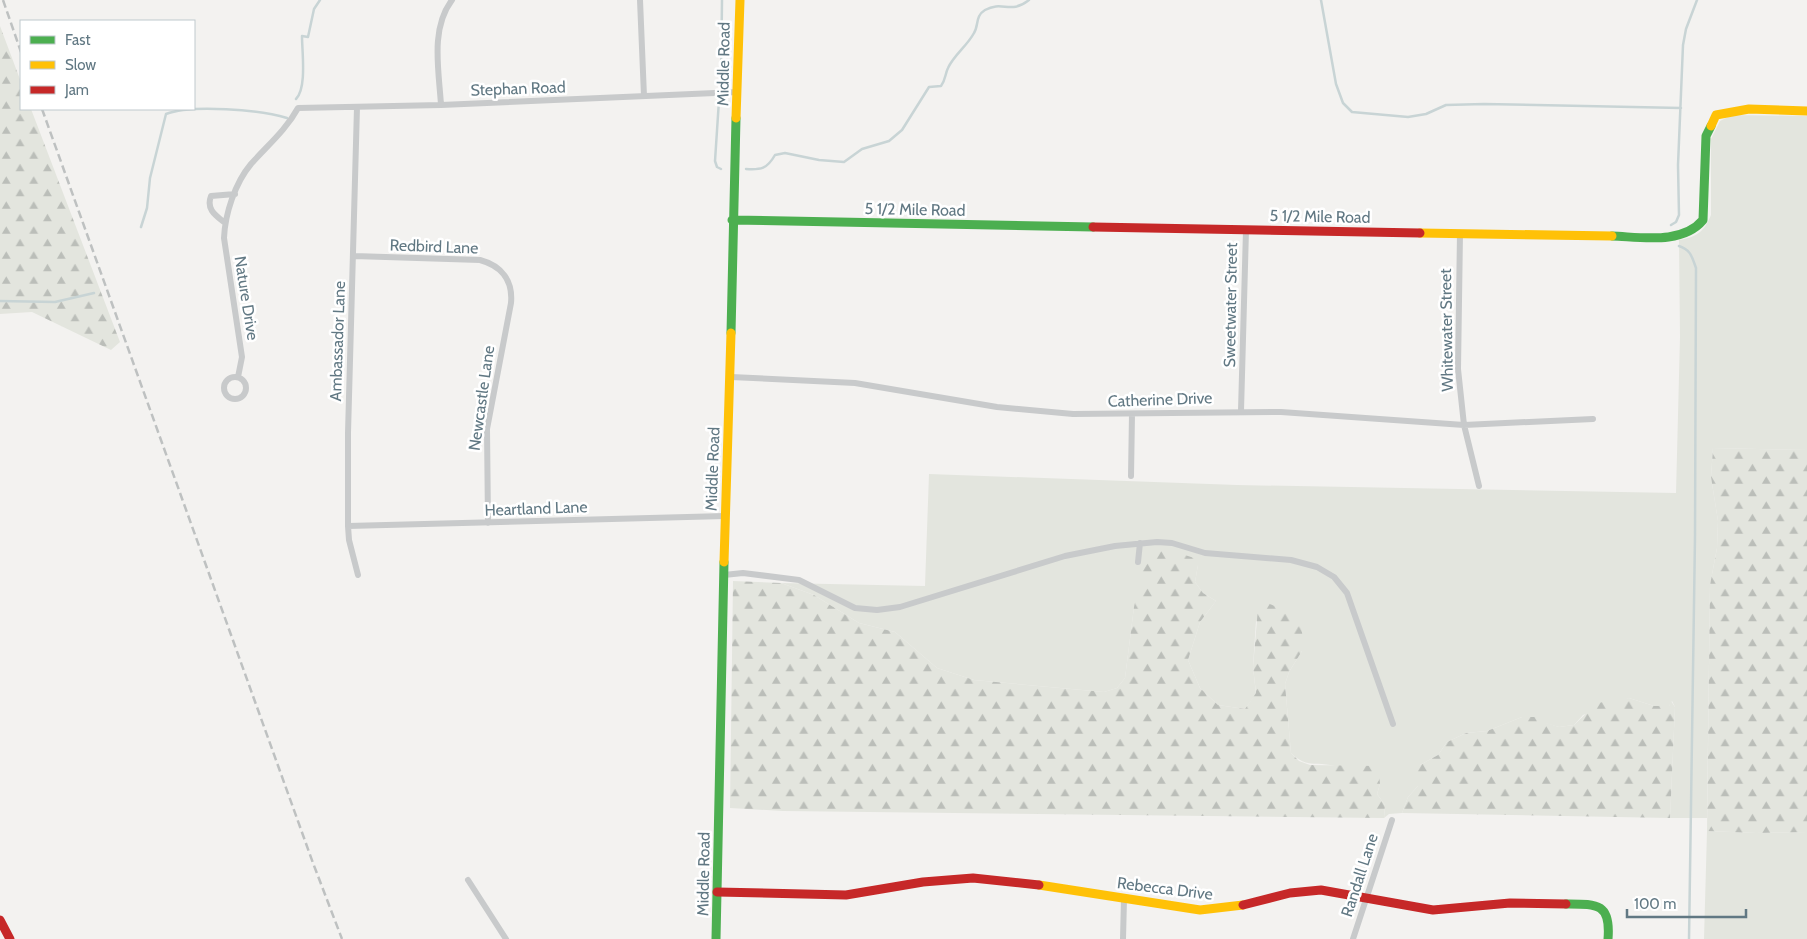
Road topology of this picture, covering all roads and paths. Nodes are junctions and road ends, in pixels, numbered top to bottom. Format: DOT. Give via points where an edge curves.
graph roads {
  1 [pos="452,0"];
  2 [pos="640,0"];
  3 [pos="740,0"];
  4 [pos="738,92"];
  5 [pos="644,96"];
  6 [pos="441,105"];
  7 [pos="357,106"];
  8 [pos="298,108"];
  9 [pos="1807,111"];
  10 [pos="235,194"];
  11 [pos="732,220"];
  12 [pos="224,222"];
  13 [pos="1246,230"];
  14 [pos="1460,233"];
  15 [pos="354,256"];
  16 [pos="507,278"];
  17 [pos="238,376"];
  18 [pos="731,378"];
  19 [pos="1241,411"];
  20 [pos="1132,414"];
  21 [pos="1593,419"];
  22 [pos="1464,424"];
  23 [pos="1131,476"];
  24 [pos="1479,486"];
  25 [pos="725,516"];
  26 [pos="488,523"];
  27 [pos="348,526"];
  28 [pos="1140,543"];
  29 [pos="1138,562"];
  30 [pos="358,575"];
  31 [pos="724,575"];
  32 [pos="1393,724"];
  33 [pos="1392,820"];
  34 [pos="468,880"];
  35 [pos="717,892"];
  36 [pos="1367,898"];
  37 [pos="1124,899"];
  38 [pos="0,920"];
  39 [pos="10,939"];
  40 [pos="506,939"];
  41 [pos="716,939"];
  42 [pos="1123,939"];
  43 [pos="1353,939"];
  44 [pos="1608,939"];
  1 -- 6 [label="street" via="443,15 438,40"];
  2 -- 5 [label="street"];
  3 -- 4 [label="street, Middle Road"];
  4 -- 5 [label="street, Stephan Road"];
  4 -- 11 [label="street, Middle Road"];
  5 -- 6 [label="street, Stephan Road"];
  6 -- 7 [label="street, Stephan Road"];
  7 -- 8 [label="street, Stephan Road"];
  7 -- 15 [label="street, Ambassador Lane"];
  8 -- 10 [label="street, Nature Drive" via="288,125 251,164"];
  9 -- 14 [label="street, 5 1/2 Mile Road" via="1726,111 1716,115 1706,136 1703,220 1689,233 1664,237"];
  10 -- 12 [label="street, Nature Drive"];
  10 -- 12 [label="street" via="211,196 209,201 212,213"];
  11 -- 13 [label="street, 5 1/2 Mile Road"];
  11 -- 18 [label="street, Middle Road"];
  12 -- 17 [label="street, Nature Drive" via="242,357"];
  13 -- 14 [label="street, 5 1/2 Mile Road"];
  13 -- 19 [label="street, Sweetwater Street"];
  14 -- 22 [label="street, Whitewater Street" via="1458,369"];
  15 -- 16 [label="street, Redbird Lane" via="480,260 496,266"];
  15 -- 27 [label="street, Ambassador Lane"];
  16 -- 26 [label="street, Newcastle Lane" via="511,303 487,429"];
  18 -- 20 [label="street, Catherine Drive" via="855,383 1033,412"];
  18 -- 25 [label="street, Middle Road"];
  19 -- 20 [label="street, Catherine Drive"];
  19 -- 22 [label="street, Catherine Drive"];
  20 -- 23 [label="street"];
  21 -- 22 [label="street, Catherine Drive"];
  22 -- 24 [label="street, Whitewater Street"];
  25 -- 26 [label="street, Heartland Lane"];
  25 -- 31 [label="street, Middle Road"];
  26 -- 27 [label="street, Heartland Lane"];
  27 -- 30 [label="street, Ambassador Lane"];
  28 -- 29 [label="street"];
  28 -- 31 [label="street" via="1065,556 900,607 877,610 855,608 800,580 743,573"];
  28 -- 32 [label="street" via="1172,543 1205,553 1291,560 1317,567 1334,577 1347,593"];
  31 -- 35 [label="street, Middle Road"];
  33 -- 36 [label="street, Randall Lane"];
  34 -- 40 [label="street"];
  35 -- 37 [label="street, Rebecca Drive" via="846,895 923,882 973,878 1020,882"];
  35 -- 41 [label="street, Middle Road"];
  36 -- 37 [label="street, Rebecca Drive" via="1338,892 1306,891 1217,910"];
  36 -- 43 [label="street, Randall Lane"];
  36 -- 44 [label="street, Rebecca Drive" via="1433,910 1523,903 1594,904 1607,907"];
  37 -- 42 [label="street"];
  38 -- 39 [label="street"];
}
